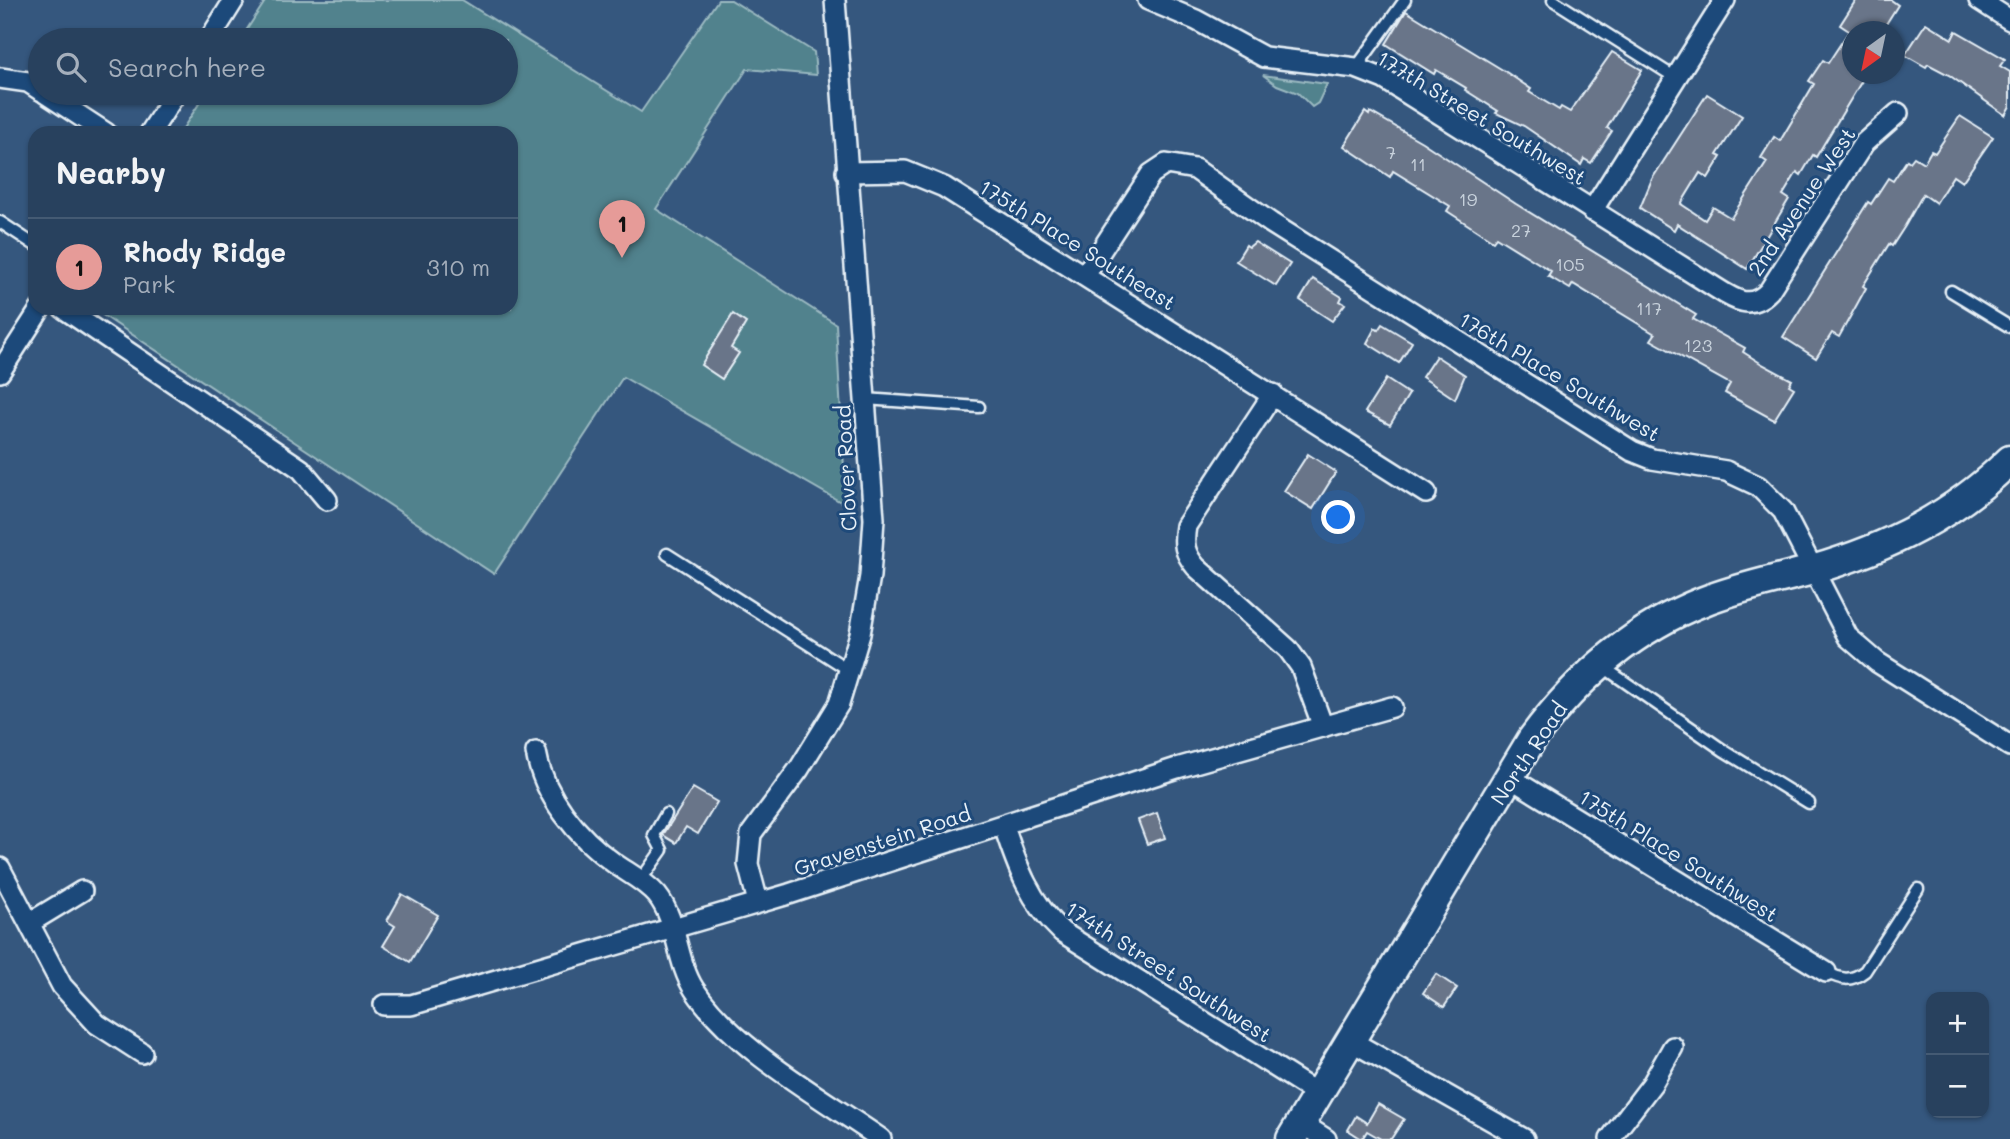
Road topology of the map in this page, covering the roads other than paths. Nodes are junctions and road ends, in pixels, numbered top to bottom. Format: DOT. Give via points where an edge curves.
graph roads {
  1 [pos="234,0"];
  2 [pos="835,0"];
  3 [pos="1148,0"];
  4 [pos="1405,0"];
  5 [pos="1553,0"];
  6 [pos="1725,0"];
  7 [pos="1979,0"];
  8 [pos="2010,20"];
  9 [pos="220,28"];
  10 [pos="1356,68"];
  11 [pos="0,78"];
  12 [pos="1676,78"];
  13 [pos="28,82"];
  14 [pos="63,105"];
  15 [pos="168,105"];
  16 [pos="1898,113"];
  17 [pos="95,126"];
  18 [pos="155,126"];
  19 [pos="846,172"];
  20 [pos="1592,211"];
  21 [pos="0,222"];
  22 [pos="28,240"];
  23 [pos="1085,275"];
  24 [pos="1951,291"];
  25 [pos="1737,301"];
  26 [pos="37,315"];
  27 [pos="73,315"];
  28 [pos="2010,327"];
  29 [pos="0,372"];
  30 [pos="1273,394"];
  31 [pos="864,399"];
  32 [pos="979,407"];
  33 [pos="2010,460"];
  34 [pos="1426,493"];
  35 [pos="327,500"];
  36 [pos="667,554"];
  37 [pos="1814,569"];
  38 [pos="1599,663"];
  39 [pos="849,670"];
  40 [pos="1392,707"];
  41 [pos="1323,727"];
  42 [pos="2010,746"];
  43 [pos="536,752"];
  44 [pos="1509,777"];
  45 [pos="1809,803"];
  46 [pos="666,814"];
  47 [pos="1004,826"];
  48 [pos="0,868"];
  49 [pos="640,881"];
  50 [pos="1918,889"];
  51 [pos="82,891"];
  52 [pos="758,902"];
  53 [pos="31,922"];
  54 [pos="671,927"];
  55 [pos="1826,972"];
  56 [pos="383,1005"];
  57 [pos="1351,1041"];
  58 [pos="1673,1047"];
  59 [pos="142,1053"];
  60 [pos="1318,1094"];
  61 [pos="1296,1131"];
  62 [pos="881,1139"];
  63 [pos="1326,1139"];
  64 [pos="1524,1139"];
  65 [pos="1610,1139"];
  1 -- 9 [label="street"];
  2 -- 19 [label="street, Clover Road"];
  3 -- 10 [label="street, 177th Street Southwest" via="1264,57"];
  4 -- 10 [label="lane"];
  5 -- 12 [label="lane"];
  6 -- 12 [label="street"];
  7 -- 8 [label="street"];
  10 -- 20 [label="street, 177th Street Southwest" via="1384,79"];
  11 -- 13 [label="street"];
  12 -- 20 [label="street"];
  14 -- 17 [label="street"];
  15 -- 18 [label="street"];
  16 -- 25 [label="street, 2nd Avenue West" via="1864,143 1769,291 1749,304"];
  19 -- 23 [label="street, 175th Place Southeast" via="905,171 925,177"];
  19 -- 31 [label="street, Clover Road"];
  20 -- 25 [label="street, 177th Street Southwest"];
  21 -- 22 [label="lane"];
  23 -- 30 [label="street, 175th Place Southeast"];
  23 -- 37 [label="street, 176th Place Southwest" via="1151,174 1166,164 1195,169 1271,223 1632,451 1652,459 1726,471 1758,486 1783,510"];
  24 -- 28 [label="lane"];
  26 -- 29 [label="street"];
  27 -- 35 [label="street" via="301,469"];
  30 -- 34 [label="street"];
  30 -- 41 [label="street" via="1186,526 1183,542 1186,555 1288,649 1300,667"];
  31 -- 32 [label="lane"];
  31 -- 39 [label="street, Clover Road" via="873,531 860,634"];
  33 -- 37 [label="street, North Road" via="1941,517 1893,542"];
  36 -- 39 [label="lane"];
  37 -- 38 [label="street, North Road" via="1702,601 1638,634"];
  37 -- 42 [label="street, 176th Place Southwest" via="1844,630 1863,652"];
  38 -- 44 [label="street, North Road" via="1550,714"];
  38 -- 45 [label="lane" via="1626,686"];
  39 -- 52 [label="street, Clover Road" via="839,704 751,834 748,864"];
  40 -- 41 [label="street, Gravenstein Road"];
  41 -- 47 [label="street, Gravenstein Road" via="1166,771"];
  43 -- 49 [label="street" via="547,790 599,852"];
  44 -- 55 [label="street, 175th Place Southwest"];
  44 -- 57 [label="street, North Road"];
  46 -- 49 [label="lane" via="654,835 662,850"];
  47 -- 52 [label="street, Gravenstein Road"];
  47 -- 60 [label="street, 174th Street Southwest" via="1024,884 1062,932"];
  48 -- 53 [label="street"];
  49 -- 54 [label="street" via="656,895"];
  50 -- 55 [label="lane" via="1865,971 1845,980"];
  51 -- 53 [label="street"];
  52 -- 54 [label="street, Gravenstein Road"];
  53 -- 59 [label="street" via="62,986 97,1024"];
  54 -- 56 [label="street, Gravenstein Road" via="411,1005"];
  54 -- 62 [label="street" via="692,985 722,1025"];
  57 -- 60 [label="street, North Road"];
  57 -- 64 [label="street"];
  58 -- 65 [label="street" via="1652,1084"];
  60 -- 61 [label="street, North Road"];
  61 -- 63 [label="street"];
}
